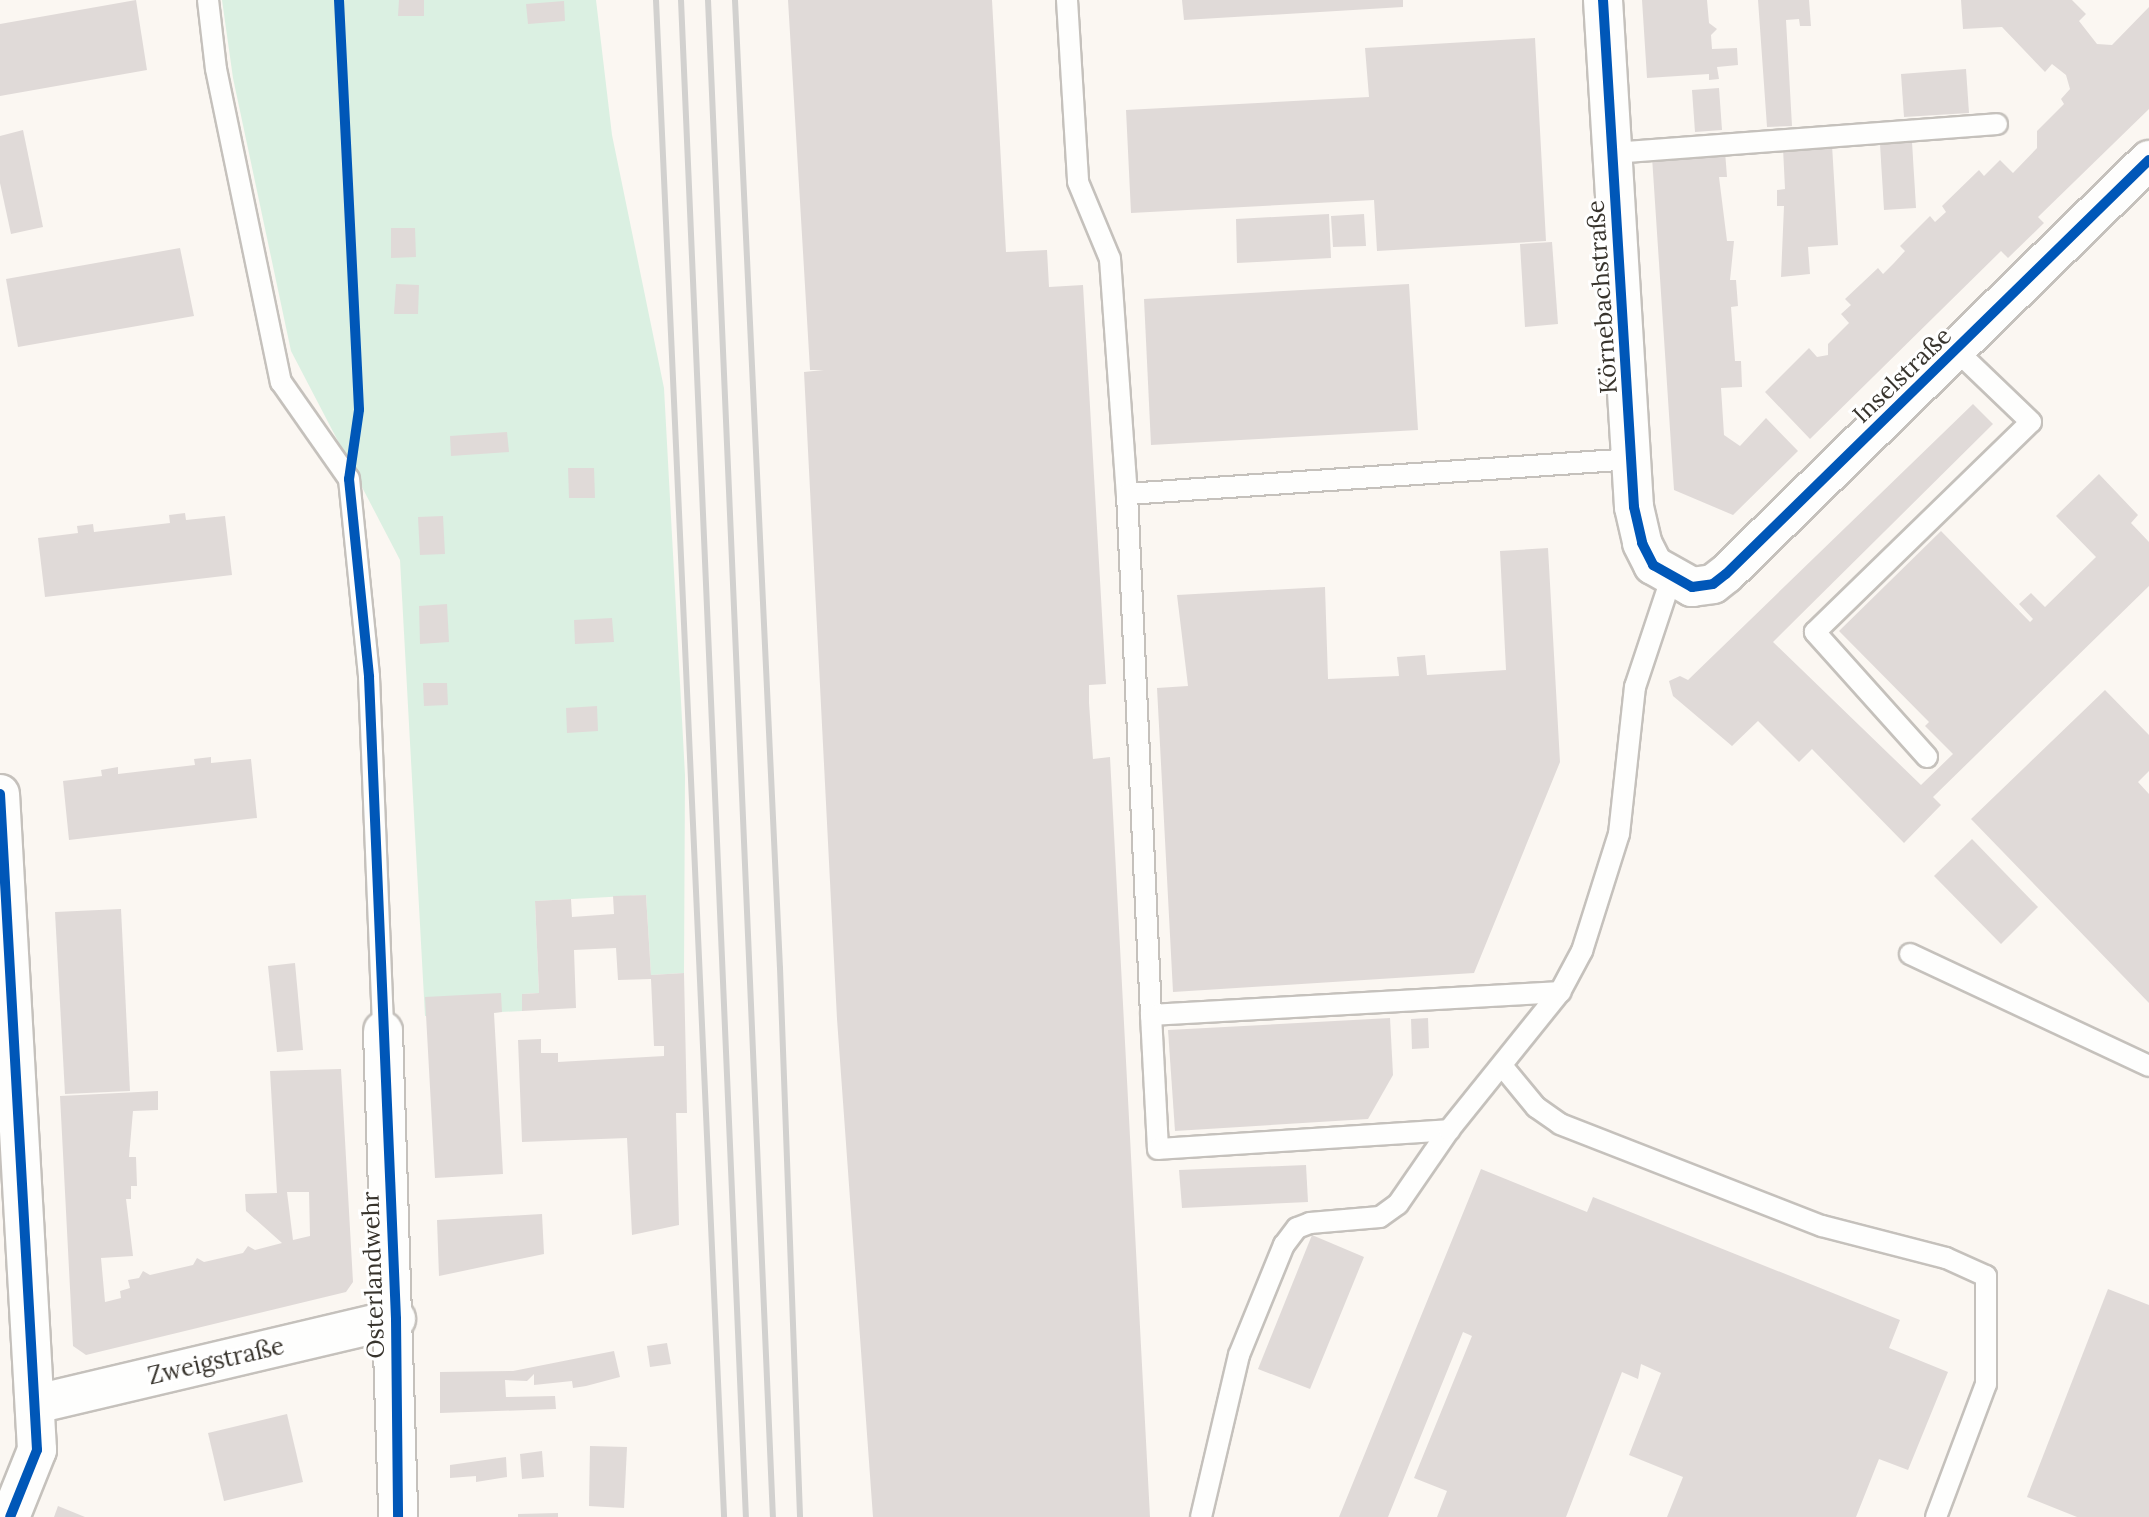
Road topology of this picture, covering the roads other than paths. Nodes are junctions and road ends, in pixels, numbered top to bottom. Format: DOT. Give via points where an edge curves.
graph roads {
  1 [pos="208,0"];
  2 [pos="1067,0"];
  3 [pos="1603,0"];
  4 [pos="1997,124"];
  5 [pos="1613,153"];
  6 [pos="2149,160"];
  7 [pos="1956,350"];
  8 [pos="1632,459"];
  9 [pos="1127,494"];
  10 [pos="1671,579"];
  11 [pos="1927,757"];
  12 [pos="0,794"];
  13 [pos="1910,954"];
  14 [pos="1560,992"];
  15 [pos="1151,1015"];
  16 [pos="383,1031"];
  17 [pos="2149,1066"];
  18 [pos="1503,1067"];
  19 [pos="1449,1130"];
  20 [pos="396,1319"];
  21 [pos="36,1404"];
  22 [pos="10,1517"];
  23 [pos="398,1517"];
  24 [pos="1201,1517"];
  25 [pos="1936,1517"];
  1 -- 16 [label="lane" via="216,69 281,382 349,479 369,677"];
  2 -- 9 [label="lane" via="1078,182 1110,259"];
  3 -- 5 [label="street, Körnebachstraße"];
  4 -- 5 [label="lane"];
  5 -- 8 [label="street, Körnebachstraße"];
  6 -- 7 [label="street, Inselstraße"];
  7 -- 10 [label="street, Inselstraße" via="1726,574 1713,584 1692,587"];
  7 -- 11 [label="lane" via="2031,422 1815,632"];
  8 -- 9 [label="lane"];
  8 -- 10 [label="street, Körnebachstraße" via="1642,543 1653,565"];
  9 -- 15 [label="lane"];
  10 -- 14 [label="lane" via="1635,687 1619,834 1582,951"];
  12 -- 21 [label="street"];
  13 -- 17 [label="lane"];
  14 -- 15 [label="lane"];
  14 -- 18 [label="lane"];
  15 -- 19 [label="lane" via="1158,1149"];
  16 -- 20 [label="street, Osterlandwehr"];
  18 -- 19 [label="lane"];
  18 -- 25 [label="lane" via="1536,1107 1560,1124 1822,1226 1946,1258 1986,1276 1986,1384"];
  19 -- 24 [label="lane" via="1398,1204 1380,1217 1310,1223 1297,1228 1284,1245 1239,1355"];
  20 -- 21 [label="street, Zweigstraße"];
  20 -- 23 [label="street, Osterlandwehr"];
  21 -- 22 [label="street" via="37,1450"];
}
